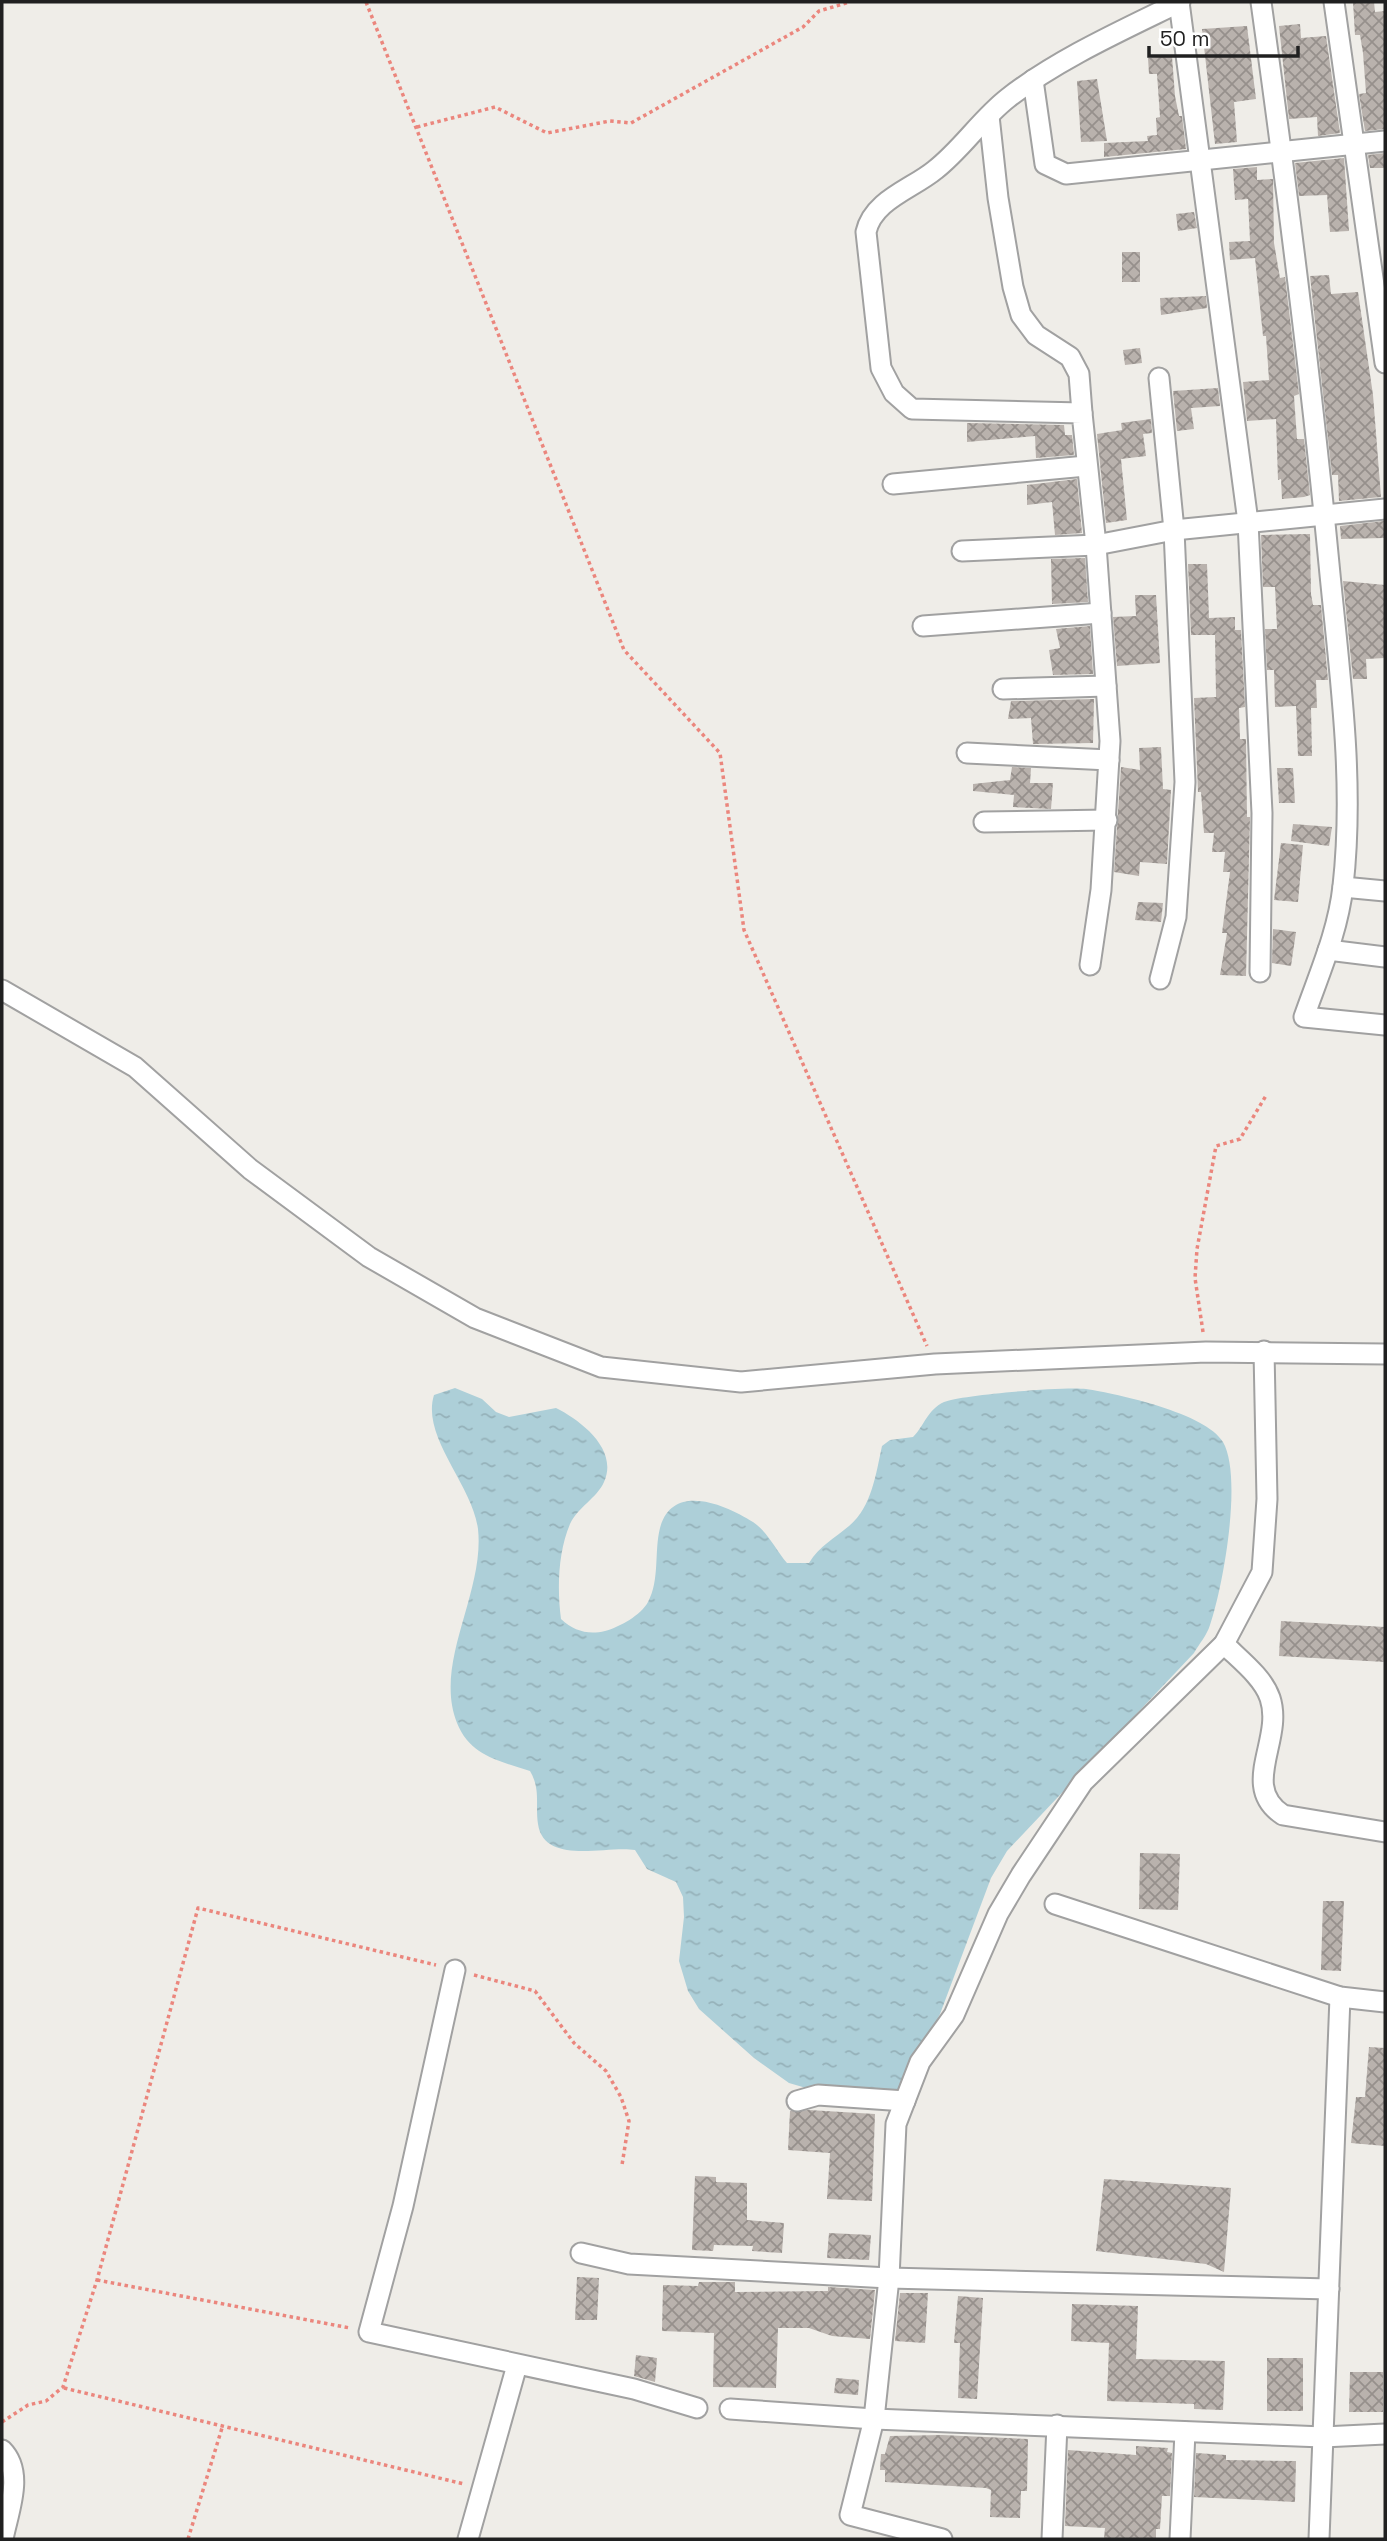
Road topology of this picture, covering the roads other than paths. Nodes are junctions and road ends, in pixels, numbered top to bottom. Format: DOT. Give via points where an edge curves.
graph roads {
  1 [pos="1180,2"];
  2 [pos="1261,2"];
  3 [pos="1334,2"];
  4 [pos="1033,80"];
  5 [pos="989,116"];
  6 [pos="1385,142"];
  7 [pos="1356,144"];
  8 [pos="1282,151"];
  9 [pos="1202,158"];
  10 [pos="1385,363"];
  11 [pos="1159,378"];
  12 [pos="1082,413"];
  13 [pos="1086,466"];
  14 [pos="893,484"];
  15 [pos="1385,509"];
  16 [pos="1324,516"];
  17 [pos="1248,522"];
  18 [pos="1174,530"];
  19 [pos="1096,545"];
  20 [pos="962,551"];
  21 [pos="1101,613"];
  22 [pos="923,626"];
  23 [pos="1106,686"];
  24 [pos="1003,689"];
  25 [pos="967,753"];
  26 [pos="1109,760"];
  27 [pos="1107,820"];
  28 [pos="984,822"];
  29 [pos="1343,887"];
  30 [pos="1385,891"];
  31 [pos="1328,950"];
  32 [pos="1385,957"];
  33 [pos="1090,965"];
  34 [pos="1260,972"];
  35 [pos="1160,979"];
  36 [pos="2,990"];
  37 [pos="1385,1025"];
  38 [pos="1264,1350"];
  39 [pos="1385,1354"];
  40 [pos="1224,1644"];
  41 [pos="1385,1832"];
  42 [pos="1055,1904"];
  43 [pos="455,1970"];
  44 [pos="1340,1997"];
  45 [pos="1385,2002"];
  46 [pos="797,2101"];
  47 [pos="905,2101"];
  48 [pos="581,2253"];
  49 [pos="889,2278"];
  50 [pos="1329,2289"];
  51 [pos="517,2365"];
  52 [pos="697,2408"];
  53 [pos="730,2409"];
  54 [pos="874,2419"];
  55 [pos="1057,2425"];
  56 [pos="1185,2432"];
  57 [pos="1385,2434"];
  58 [pos="1323,2437"];
  59 [pos="2,2450"];
  60 [pos="3,2539"];
  61 [pos="468,2539"];
  62 [pos="942,2539"];
  63 [pos="1052,2539"];
  64 [pos="1180,2539"];
  65 [pos="1319,2539"];
  1 -- 4 [label="street"];
  1 -- 9 [label="street"];
  2 -- 8 [label="street"];
  3 -- 7 [label="street"];
  4 -- 5 [label="street"];
  4 -- 9 [label="street" via="1045,164 1051,169 1066,174"];
  5 -- 12 [label="street" via="1018,306 1037,335 1069,357 1079,374"];
  5 -- 12 [label="street" via="936,170 869,218 866,232 881,368 894,393 912,409"];
  6 -- 7 [label="street"];
  7 -- 8 [label="street"];
  7 -- 10 [label="street"];
  8 -- 9 [label="street"];
  8 -- 16 [label="street"];
  9 -- 17 [label="street"];
  11 -- 18 [label="street"];
  12 -- 13 [label="street"];
  13 -- 14 [label="street"];
  13 -- 19 [label="street"];
  15 -- 16 [label="street"];
  16 -- 17 [label="street"];
  16 -- 29 [label="street" via="1344,715"];
  17 -- 18 [label="street"];
  17 -- 34 [label="street" via="1262,813"];
  18 -- 19 [label="street"];
  18 -- 35 [label="street" via="1185,782 1176,917"];
  19 -- 20 [label="street"];
  19 -- 21 [label="street"];
  21 -- 22 [label="street"];
  21 -- 23 [label="street"];
  23 -- 24 [label="street"];
  23 -- 26 [label="street"];
  25 -- 26 [label="street"];
  26 -- 27 [label="street"];
  27 -- 28 [label="street"];
  27 -- 33 [label="street"];
  29 -- 30 [label="street"];
  29 -- 31 [label="street"];
  31 -- 32 [label="street"];
  31 -- 37 [label="street" via="1304,1017"];
  36 -- 38 [label="street" via="135,1067 250,1169 369,1257 475,1318 601,1367 740,1382 935,1364"];
  38 -- 39 [label="street"];
  38 -- 40 [label="street" via="1267,1499 1262,1572"];
  40 -- 41 [label="street" via="1270,1698 1273,1731 1263,1772 1263,1791 1270,1806 1283,1815"];
  40 -- 47 [label="street" via="1083,1782 998,1914 954,2015 920,2062"];
  42 -- 44 [label="street"];
  43 -- 51 [label="street" via="403,2206 369,2332"];
  44 -- 45 [label="street"];
  44 -- 50 [label="street"];
  46 -- 47 [label="street" via="818,2095"];
  47 -- 49 [label="street" via="896,2124"];
  48 -- 49 [label="street" via="629,2264"];
  49 -- 50 [label="street"];
  49 -- 54 [label="street"];
  50 -- 58 [label="street"];
  51 -- 52 [label="street" via="634,2389"];
  51 -- 61 [label="street"];
  53 -- 54 [label="street"];
  54 -- 55 [label="street"];
  54 -- 62 [label="street" via="850,2515"];
  55 -- 56 [label="street"];
  55 -- 63 [label="street"];
  56 -- 58 [label="street"];
  56 -- 64 [label="street"];
  57 -- 58 [label="street"];
  58 -- 65 [label="street"];
  59 -- 60 [label="street" via="10,2459 15,2479"];
}
